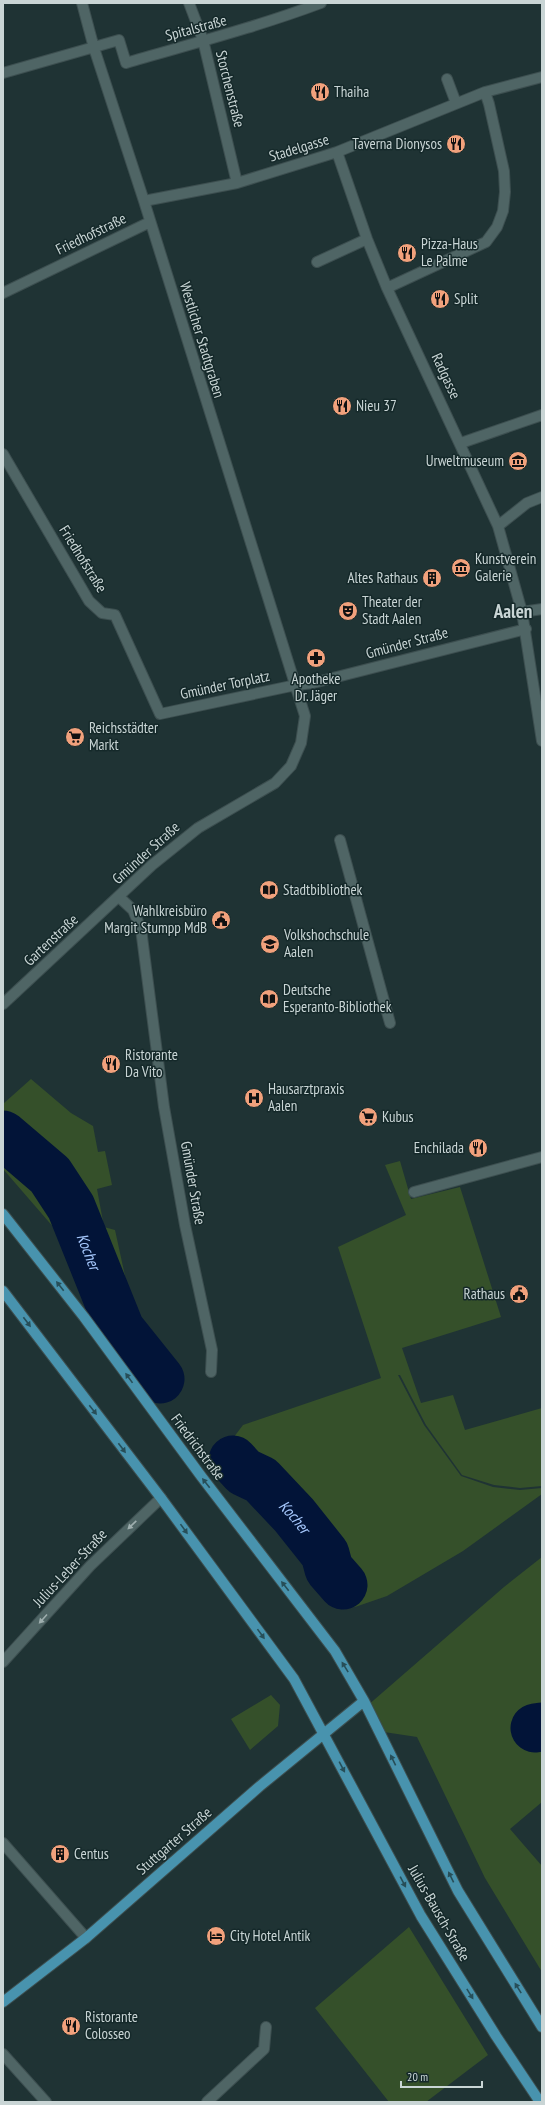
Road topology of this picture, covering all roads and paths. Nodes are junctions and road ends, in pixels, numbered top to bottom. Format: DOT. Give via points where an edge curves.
graph roads {
  1 [pos="82,3"];
  2 [pos="189,3"];
  3 [pos="321,3"];
  4 [pos="203,40"];
  5 [pos="94,48"];
  6 [pos="3,73"];
  7 [pos="542,78"];
  8 [pos="447,79"];
  9 [pos="485,92"];
  10 [pos="456,103"];
  11 [pos="337,152"];
  12 [pos="237,183"];
  13 [pos="144,201"];
  14 [pos="150,222"];
  15 [pos="367,239"];
  16 [pos="317,262"];
  17 [pos="387,288"];
  18 [pos="3,294"];
  19 [pos="542,415"];
  20 [pos="461,443"];
  21 [pos="3,454"];
  22 [pos="542,497"];
  23 [pos="498,526"];
  24 [pos="542,609"];
  25 [pos="522,612"];
  26 [pos="526,629"];
  27 [pos="296,685"];
  28 [pos="160,714"];
  29 [pos="541,725"];
  30 [pos="542,741"];
  31 [pos="340,840"];
  32 [pos="119,897"];
  33 [pos="3,1004"];
  34 [pos="390,1022"];
  35 [pos="542,1157"];
  36 [pos="414,1192"];
  37 [pos="3,1214"];
  38 [pos="3,1291"];
  39 [pos="211,1372"];
  40 [pos="161,1498"];
  41 [pos="3,1662"];
  42 [pos="364,1701"];
  43 [pos="324,1733"];
  44 [pos="3,1843"];
  45 [pos="86,1938"];
  46 [pos="3,2002"];
  47 [pos="266,2027"];
  48 [pos="542,2027"];
  49 [pos="3,2054"];
  50 [pos="46,2102"];
  51 [pos="207,2102"];
  52 [pos="540,2102"];
  1 -- 5 [label="street, Westlicher Stadtgraben"];
  2 -- 4 [label="street, Storchenstraße"];
  3 -- 4 [label="street, Spitalstraße"];
  4 -- 5 [label="street, Spitalstraße" via="126,63 119,40"];
  4 -- 12 [label="street, Storchenstraße"];
  5 -- 6 [label="street"];
  5 -- 13 [label="street, Westlicher Stadtgraben"];
  7 -- 9 [label="street, Stadelgasse"];
  8 -- 10 [label="street"];
  9 -- 10 [label="street, Stadelgasse"];
  9 -- 17 [label="street" via="490,104 504,172 503,211 497,228 486,242"];
  10 -- 11 [label="street, Stadelgasse"];
  11 -- 12 [label="street, Stadelgasse"];
  11 -- 15 [label="street, Radgasse"];
  12 -- 13 [label="street, Stadelgasse"];
  13 -- 14 [label="street, Westlicher Stadtgraben"];
  14 -- 18 [label="street, Friedhofstraße"];
  14 -- 27 [label="street, Westlicher Stadtgraben"];
  15 -- 16 [label="street"];
  15 -- 17 [label="street, Radgasse"];
  17 -- 20 [label="street, Radgasse"];
  19 -- 20 [label="street"];
  20 -- 23 [label="street, Radgasse"];
  21 -- 28 [label="street, Friedhofstraße" via="89,601 102,613 115,615"];
  22 -- 23 [label="street" via="527,504"];
  23 -- 25 [label="street, Radgasse"];
  24 -- 25 [label="street"];
  25 -- 26 [label="street, Radgasse"];
  26 -- 27 [label="street, Gmünder Straße" via="313,683"];
  26 -- 29 [label="street, Radgasse"];
  27 -- 28 [label="street, Gmünder Torplatz"];
  27 -- 32 [label="street, Gmünder Straße" via="305,716 301,743 291,766 275,783 198,828 152,865"];
  29 -- 30 [label="street, Radgasse"];
  31 -- 34 [label="street"];
  32 -- 33 [label="street, Gartenstraße"];
  32 -- 39 [label="street, Gmünder Straße" via="133,910 142,929 164,1107 185,1225 212,1350"];
  35 -- 36 [label="street"];
  42 -- 37 [label="main road, Friedrichstraße, one-way" via="335,1651 84,1317"];
  38 -- 40 [label="main road, one-way"];
  40 -- 41 [label="street, Julius-Leber-Straße, one-way" via="90,1566"];
  40 -- 43 [label="main road, one-way" via="294,1679"];
  42 -- 43 [label="main road, Stuttgarter Straße"];
  48 -- 42 [label="main road, Julius-Bausch-Straße, one-way" via="458,1891"];
  43 -- 45 [label="main road, Stuttgarter Straße"];
  43 -- 52 [label="main road, Julius-Bausch-Straße, one-way" via="421,1916"];
  44 -- 45 [label="street"];
  45 -- 46 [label="main road, Stuttgarter Straße"];
  47 -- 51 [label="street" via="264,2049"];
  49 -- 50 [label="street"];
}
